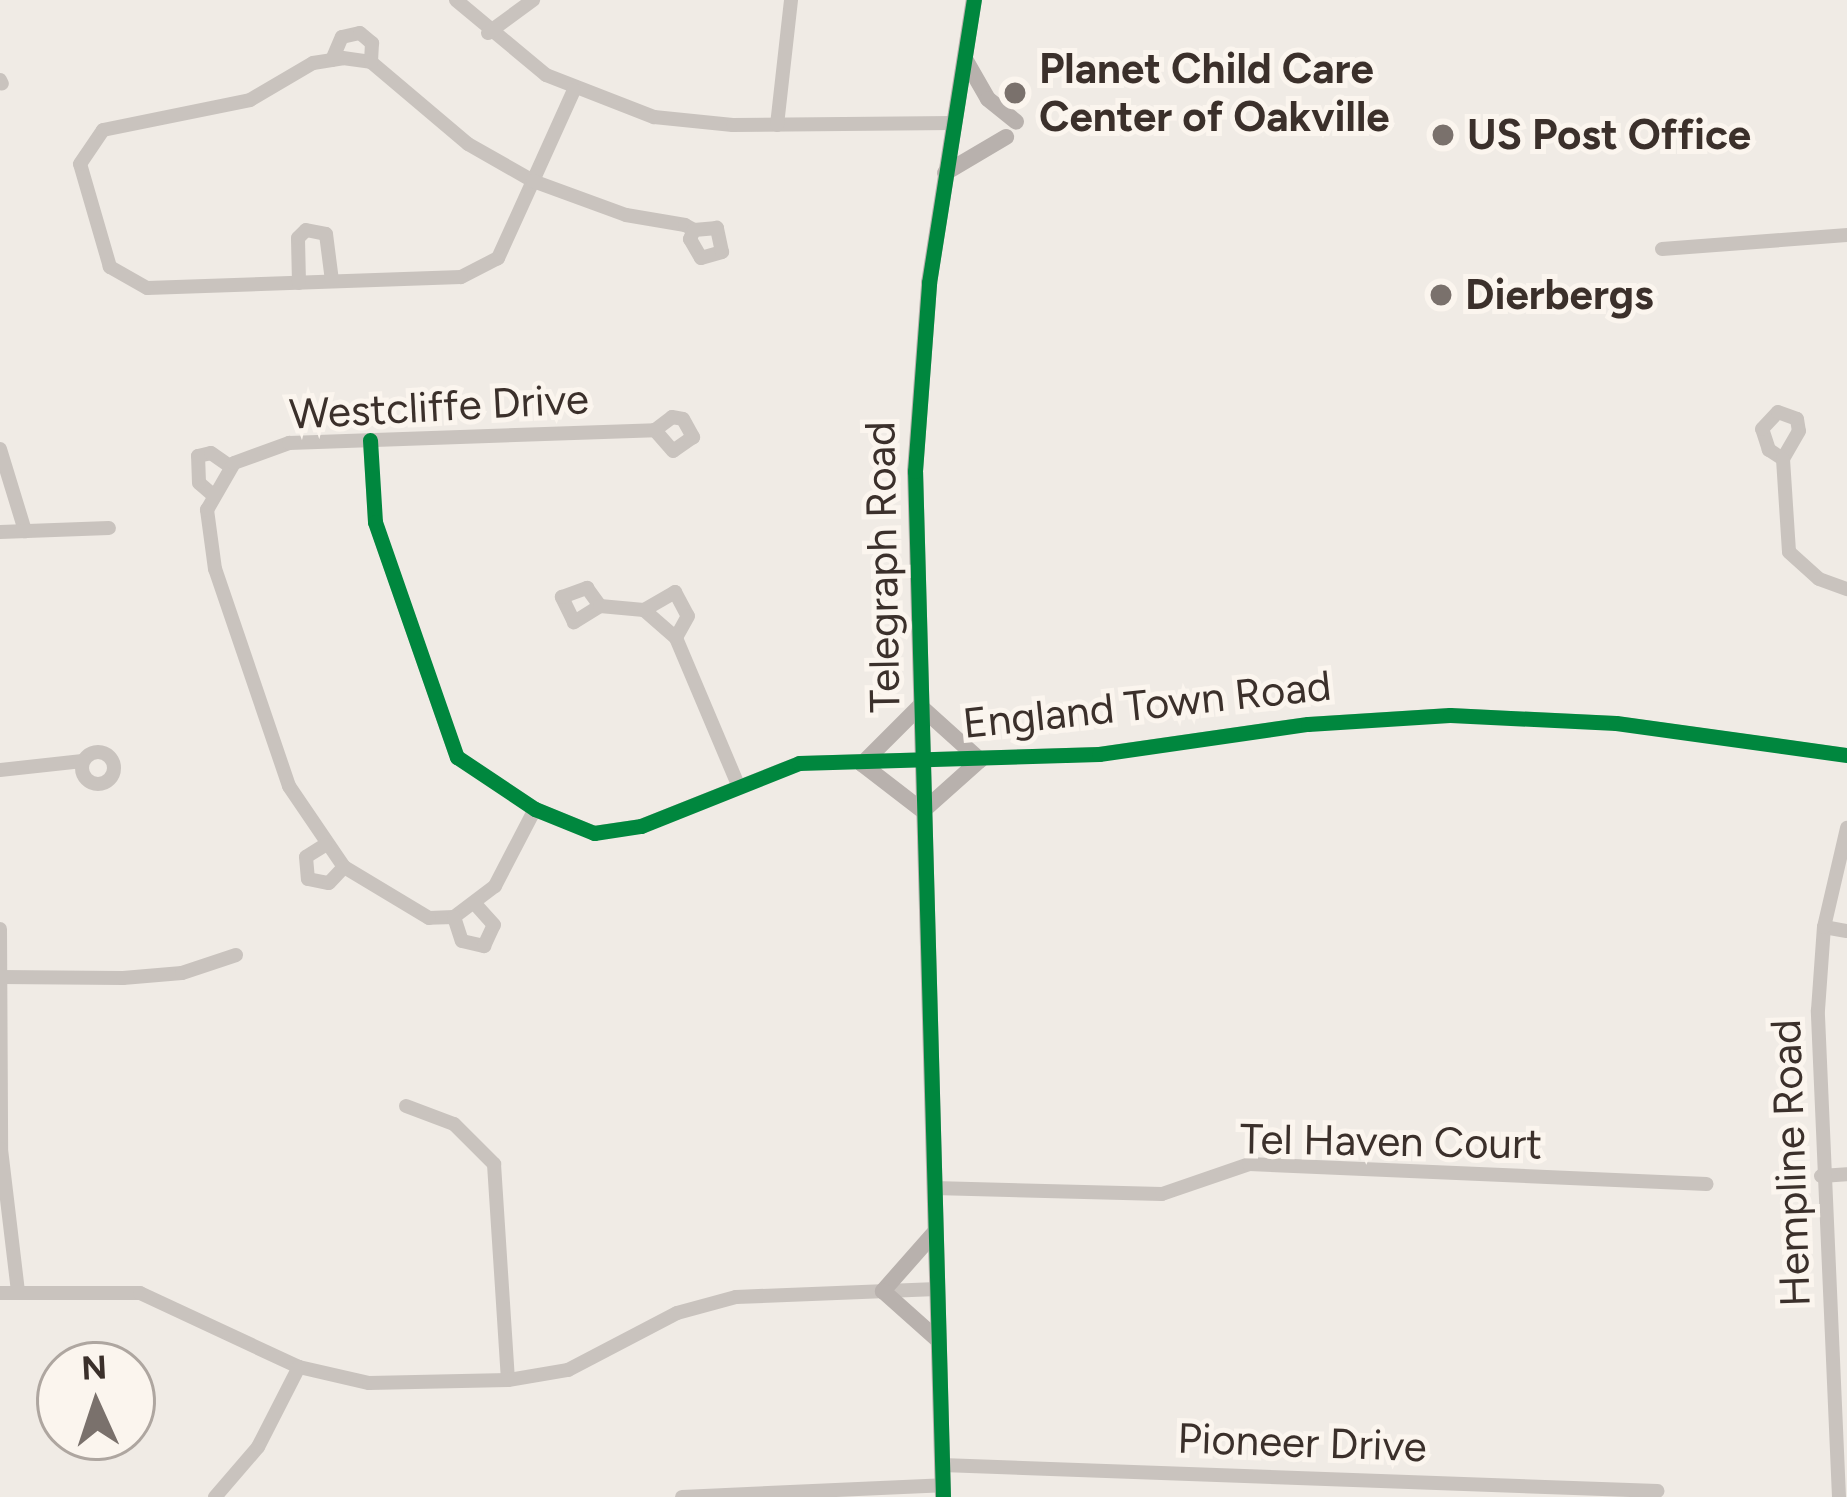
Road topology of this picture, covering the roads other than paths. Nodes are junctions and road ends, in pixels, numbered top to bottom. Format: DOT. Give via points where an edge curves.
graph roads {
  1 [pos="456,0"];
  2 [pos="533,0"];
  3 [pos="790,0"];
  4 [pos="974,0"];
  5 [pos="488,33"];
  6 [pos="964,58"];
  7 [pos="332,60"];
  8 [pos="370,62"];
  9 [pos="574,90"];
  10 [pos="953,123"];
  11 [pos="777,124"];
  12 [pos="945,173"];
  13 [pos="533,181"];
  14 [pos="694,230"];
  15 [pos="1847,235"];
  16 [pos="1663,249"];
  17 [pos="332,281"];
  18 [pos="298,283"];
  19 [pos="655,430"];
  20 [pos="370,440"];
  21 [pos="0,449"];
  22 [pos="1783,459"];
  23 [pos="231,467"];
  24 [pos="213,495"];
  25 [pos="109,529"];
  26 [pos="25,531"];
  27 [pos="0,532"];
  28 [pos="1847,589"];
  29 [pos="600,606"];
  30 [pos="644,610"];
  31 [pos="676,638"];
  32 [pos="920,706"];
  33 [pos="1847,754"];
  34 [pos="980,760"];
  35 [pos="82,761"];
  36 [pos="922,763"];
  37 [pos="862,764"];
  38 [pos="0,770"];
  39 [pos="738,784"];
  40 [pos="535,809"];
  41 [pos="923,812"];
  42 [pos="1847,828"];
  43 [pos="325,844"];
  44 [pos="344,867"];
  45 [pos="476,906"];
  46 [pos="454,916"];
  47 [pos="1824,927"];
  48 [pos="0,929"];
  49 [pos="1847,932"];
  50 [pos="236,955"];
  51 [pos="1,977"];
  52 [pos="0,1047"];
  53 [pos="406,1106"];
  54 [pos="1847,1174"];
  55 [pos="1821,1175"];
  56 [pos="1707,1184"];
  57 [pos="934,1188"];
  58 [pos="935,1231"];
  59 [pos="937,1288"];
  60 [pos="883,1291"];
  61 [pos="18,1292"];
  62 [pos="0,1293"];
  63 [pos="938,1340"];
  64 [pos="299,1367"];
  65 [pos="508,1380"];
  66 [pos="942,1465"];
  67 [pos="1658,1490"];
  68 [pos="943,1491"];
  69 [pos="215,1497"];
  70 [pos="682,1497"];
  71 [pos="1839,1497"];
  1 -- 5 [label="street"];
  2 -- 5 [label="street"];
  3 -- 11 [label="street"];
  4 -- 6 [label="main road, Telegraph Road"];
  5 -- 9 [label="street"];
  6 -- 10 [label="main road, Telegraph Road"];
  6 -- 12 [label="main road" via="1011,129"];
  7 -- 8 [label="street"];
  7 -- 8 [label="street" via="342,37 360,33 372,43"];
  7 -- 18 [label="street" via="250,100 118,123 94,138 80,164 96,236 126,282"];
  8 -- 13 [label="street" via="468,144"];
  9 -- 11 [label="street" via="680,122"];
  9 -- 13 [label="street"];
  10 -- 11 [label="street"];
  10 -- 12 [label="main road, Telegraph Road"];
  12 -- 32 [label="main road, Telegraph Road" via="918,399"];
  13 -- 14 [label="street"];
  13 -- 17 [label="street" via="487,267 461,277"];
  15 -- 16 [label="street"];
  17 -- 18 [label="street"];
  17 -- 18 [label="street" via="326,235 306,230 298,238"];
  19 -- 20 [label="street, Westcliffe Drive"];
  20 -- 23 [label="street, Westcliffe Drive" via="289,442"];
  20 -- 40 [label="street, England Town Road" via="375,522 442,730 476,774"];
  21 -- 26 [label="street"];
  22 -- 28 [label="street" via="1789,552 1819,579"];
  23 -- 24 [label="street"];
  23 -- 24 [label="street, Westcliffe Drive" via="211,453 198,456 199,483"];
  24 -- 43 [label="street, Westcliffe Drive" via="207,510 215,569 289,786"];
  25 -- 26 [label="street"];
  26 -- 27 [label="street"];
  29 -- 30 [label="street"];
  30 -- 31 [label="street"];
  30 -- 31 [label="street" via="675,592 688,616"];
  31 -- 39 [label="street"];
  32 -- 34 [label="main road"];
  32 -- 36 [label="main road, Telegraph Road"];
  32 -- 37 [label="main road"];
  33 -- 34 [label="street, England Town Road" via="1616,723 1450,715"];
  34 -- 36 [label="street, England Town Road"];
  34 -- 41 [label="main road"];
  35 -- 38 [label="street"];
  36 -- 37 [label="street, England Town Road"];
  36 -- 41 [label="main road, Telegraph Road"];
  37 -- 39 [label="street, England Town Road" via="799,763"];
  37 -- 41 [label="main road"];
  39 -- 40 [label="street, England Town Road" via="616,832 594,833"];
  40 -- 45 [label="street, Westcliffe Drive"];
  41 -- 57 [label="main road, Telegraph Road"];
  42 -- 47 [label="street, Hempline Road"];
  43 -- 44 [label="street, Westcliffe Drive"];
  43 -- 44 [label="street, Westcliffe Drive" via="306,857 308,879 323,885"];
  44 -- 46 [label="street, Westcliffe Drive" via="429,918"];
  45 -- 46 [label="street"];
  45 -- 46 [label="street, Westcliffe Drive" via="494,925 484,946 462,941"];
  47 -- 49 [label="street"];
  47 -- 55 [label="street, Hempline Road"];
  48 -- 51 [label="street"];
  50 -- 51 [label="street" via="142,976"];
  51 -- 52 [label="street"];
  52 -- 61 [label="street" via="1,1149"];
  53 -- 65 [label="street" via="454,1124 494,1164"];
  54 -- 55 [label="street"];
  55 -- 71 [label="street, Hempline Road"];
  56 -- 57 [label="street, Tel Haven Court" via="1249,1164 1162,1194"];
  57 -- 58 [label="main road, Telegraph Road"];
  58 -- 59 [label="main road, Telegraph Road"];
  58 -- 60 [label="main road"];
  59 -- 60 [label="street"];
  59 -- 63 [label="main road, Telegraph Road"];
  60 -- 63 [label="main road"];
  60 -- 65 [label="street" via="706,1303 568,1370"];
  61 -- 62 [label="street"];
  61 -- 64 [label="street" via="140,1293"];
  63 -- 66 [label="main road, Telegraph Road"];
  64 -- 65 [label="street" via="369,1383"];
  64 -- 69 [label="street" via="258,1447"];
  66 -- 67 [label="street, Pioneer Drive"];
  66 -- 68 [label="main road, Telegraph Road"];
  68 -- 70 [label="street"];
}
